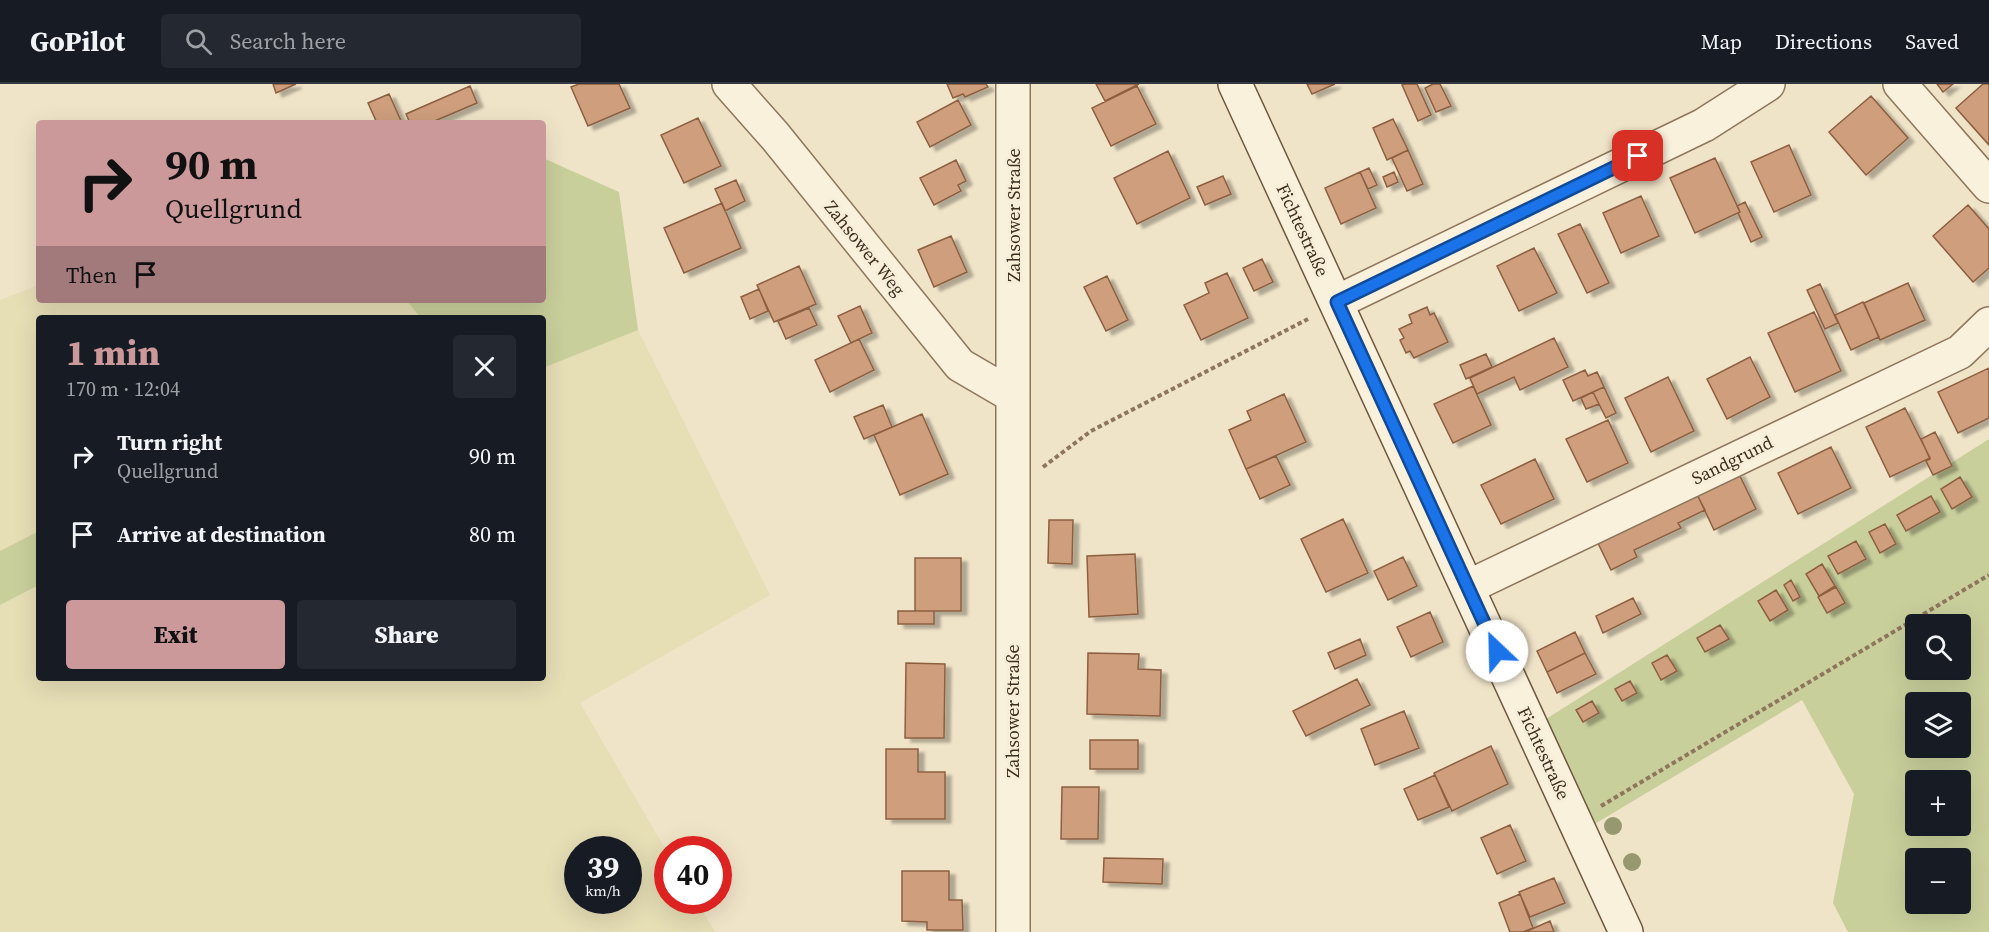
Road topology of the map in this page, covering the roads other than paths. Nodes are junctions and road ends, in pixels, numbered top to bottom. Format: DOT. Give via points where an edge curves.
graph roads {
  1 [pos="729,84"];
  2 [pos="1013,84"];
  3 [pos="1235,84"];
  4 [pos="1768,84"];
  5 [pos="1900,84"];
  6 [pos="1989,186"];
  7 [pos="1337,302"];
  8 [pos="1989,324"];
  9 [pos="1013,396"];
  10 [pos="1468,587"];
  11 [pos="1013,932"];
  12 [pos="1626,932"];
  1 -- 9 [label="street, Zahsower Weg" via="960,365"];
  2 -- 9 [label="street, Zahsower Straße"];
  3 -- 7 [label="street, Fichtestraße"];
  4 -- 7 [label="street" via="1704,124"];
  5 -- 6 [label="street"];
  7 -- 10 [label="street, Fichtestraße"];
  8 -- 10 [label="street, Sandgrund" via="1960,352"];
  9 -- 11 [label="street, Zahsower Straße"];
  10 -- 12 [label="street, Fichtestraße"];
}
